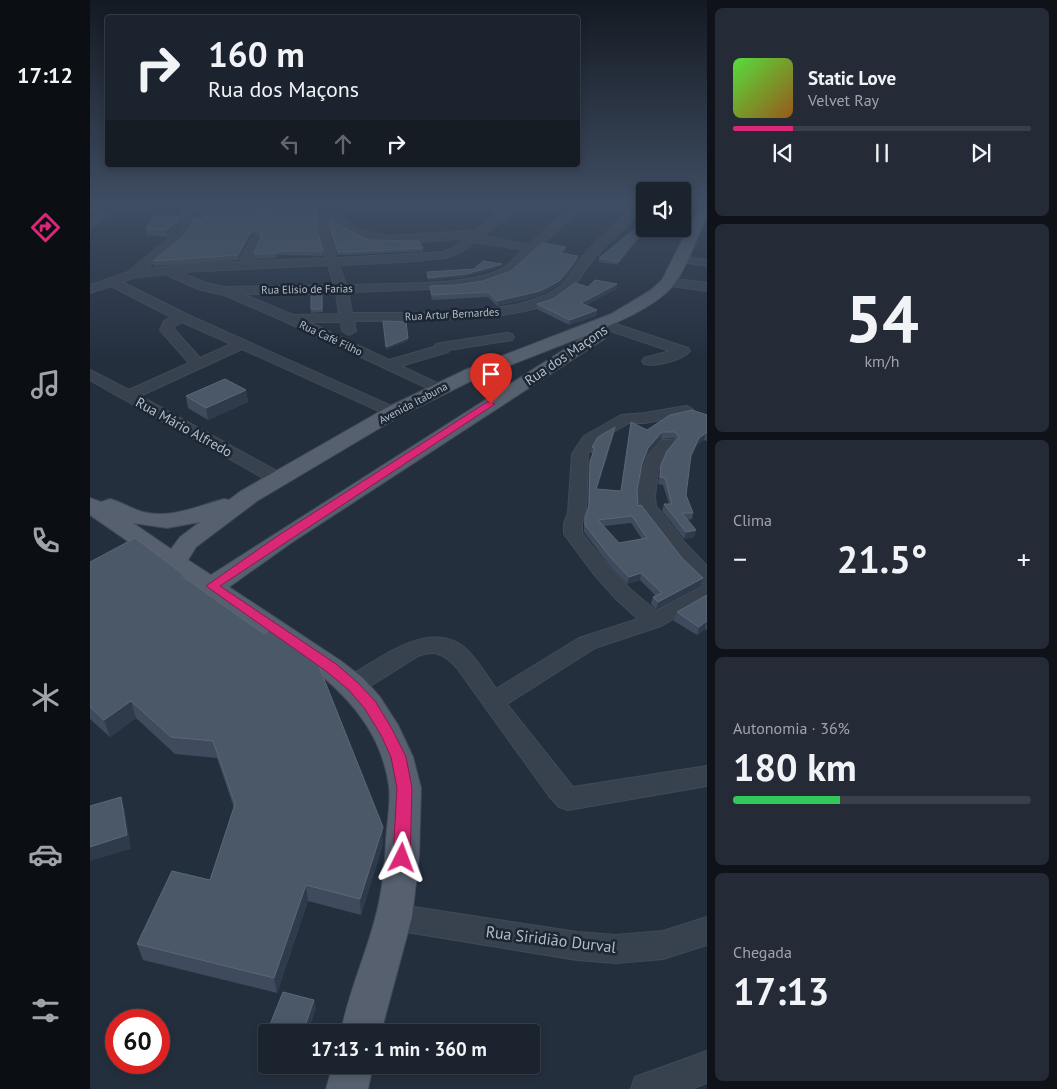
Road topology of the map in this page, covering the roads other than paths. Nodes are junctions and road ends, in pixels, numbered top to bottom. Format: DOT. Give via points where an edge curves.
graph roads {
  1 [pos="154,256"];
  2 [pos="239,256"];
  3 [pos="245,256"];
  4 [pos="330,256"];
  5 [pos="432,256"];
  6 [pos="522,256"];
  7 [pos="590,256"];
  8 [pos="682,256"];
  9 [pos="680,259"];
  10 [pos="332,262"];
  11 [pos="707,263"];
  12 [pos="240,264"];
  13 [pos="166,270"];
  14 [pos="131,275"];
  15 [pos="111,281"];
  16 [pos="668,282"];
  17 [pos="707,287"];
  18 [pos="90,289"];
  19 [pos="341,289"];
  20 [pos="224,290"];
  21 [pos="181,316"];
  22 [pos="290,319"];
  23 [pos="347,319"];
  24 [pos="613,322"];
  25 [pos="507,337"];
  26 [pos="559,339"];
  27 [pos="243,344"];
  28 [pos="352,348"];
  29 [pos="578,348"];
  30 [pos="649,361"];
  31 [pos="198,364"];
  32 [pos="388,365"];
  33 [pos="90,374"];
  34 [pos="438,389"];
  35 [pos="128,396"];
  36 [pos="686,411"];
  37 [pos="393,412"];
  38 [pos="668,444"];
  39 [pos="278,479"];
  40 [pos="249,496"];
  41 [pos="91,503"];
  42 [pos="174,563"];
  43 [pos="707,578"];
  44 [pos="212,586"];
  45 [pos="707,591"];
  46 [pos="654,620"];
  47 [pos="353,686"];
  48 [pos="493,702"];
  49 [pos="707,776"];
  50 [pos="394,917"];
  51 [pos="707,931"];
  52 [pos="363,1024"];
  53 [pos="707,1067"];
  54 [pos="351,1074"];
  55 [pos="347,1089"];
  56 [pos="647,1089"];
  1 -- 14 [label="street"];
  2 -- 12 [label="street"];
  3 -- 12 [label="street"];
  4 -- 10 [label="street"];
  5 -- 10 [label="street"];
  6 -- 19 [label="street, Rua Elisio de Farias" via="506,272 482,280"];
  7 -- 23 [label="street, Rua Artur Bernardes" via="565,289 543,301 511,310"];
  8 -- 9 [label="main road, Avenida Itabuna"];
  9 -- 11 [label="street"];
  9 -- 16 [label="main road, Avenida Itabuna"];
  10 -- 12 [label="street"];
  10 -- 19 [label="street"];
  12 -- 13 [label="street"];
  13 -- 14 [label="street"];
  13 -- 20 [label="street" via="202,286"];
  14 -- 15 [label="street"];
  15 -- 18 [label="street"];
  15 -- 21 [label="street"];
  16 -- 17 [label="street"];
  16 -- 24 [label="main road, Avenida Itabuna"];
  19 -- 20 [label="street, Rua Elisio de Farias"];
  19 -- 23 [label="street"];
  20 -- 22 [label="street, Rua Café Filho"];
  21 -- 27 [label="street"];
  21 -- 31 [label="street" via="166,330"];
  22 -- 23 [label="street, Rua Artur Bernardes"];
  22 -- 28 [label="street, Rua Café Filho"];
  23 -- 28 [label="street"];
  24 -- 26 [label="main road, Avenida Itabuna"];
  24 -- 29 [label="main road, Rua dos Maçons"];
  24 -- 30 [label="street" via="683,351"];
  25 -- 32 [label="street" via="442,347"];
  26 -- 29 [label="main road"];
  26 -- 34 [label="main road, Avenida Itabuna"];
  27 -- 31 [label="street"];
  27 -- 37 [label="street"];
  28 -- 32 [label="street, Rua Café Filho"];
  29 -- 44 [label="main road, Rua dos Maçons"];
  31 -- 35 [label="street"];
  32 -- 34 [label="street, Rua Café Filho"];
  33 -- 35 [label="street, Rua Mário Alfredo"];
  34 -- 37 [label="main road, Avenida Itabuna"];
  35 -- 39 [label="street, Rua Mário Alfredo"];
  36 -- 46 [label="street" via="626,418 590,439 580,454 573,534 623,594"];
  37 -- 39 [label="main road, Avenida Itabuna"];
  38 -- 43 [label="street" via="656,456 650,471 647,507"];
  39 -- 40 [label="main road, Avenida Itabuna"];
  40 -- 41 [label="main road, Avenida Itabuna" via="201,515 163,522 147,521 111,506"];
  40 -- 42 [label="main road, Avenida Itabuna" via="188,542"];
  41 -- 42 [label="main road, Avenida Itabuna"];
  42 -- 44 [label="main road"];
  44 -- 47 [label="main road"];
  45 -- 46 [label="street"];
  46 -- 48 [label="street" via="587,642"];
  47 -- 48 [label="street" via="408,652 434,645 457,654"];
  47 -- 50 [label="main road" via="370,705 387,733 398,757 405,788 402,858"];
  48 -- 49 [label="street" via="568,799"];
  50 -- 51 [label="street, Rua Siridião Durval" via="577,946 616,949 664,946"];
  50 -- 52 [label="main road"];
  53 -- 56 [label="street"];
  54 -- 55 [label="main road"];
}
